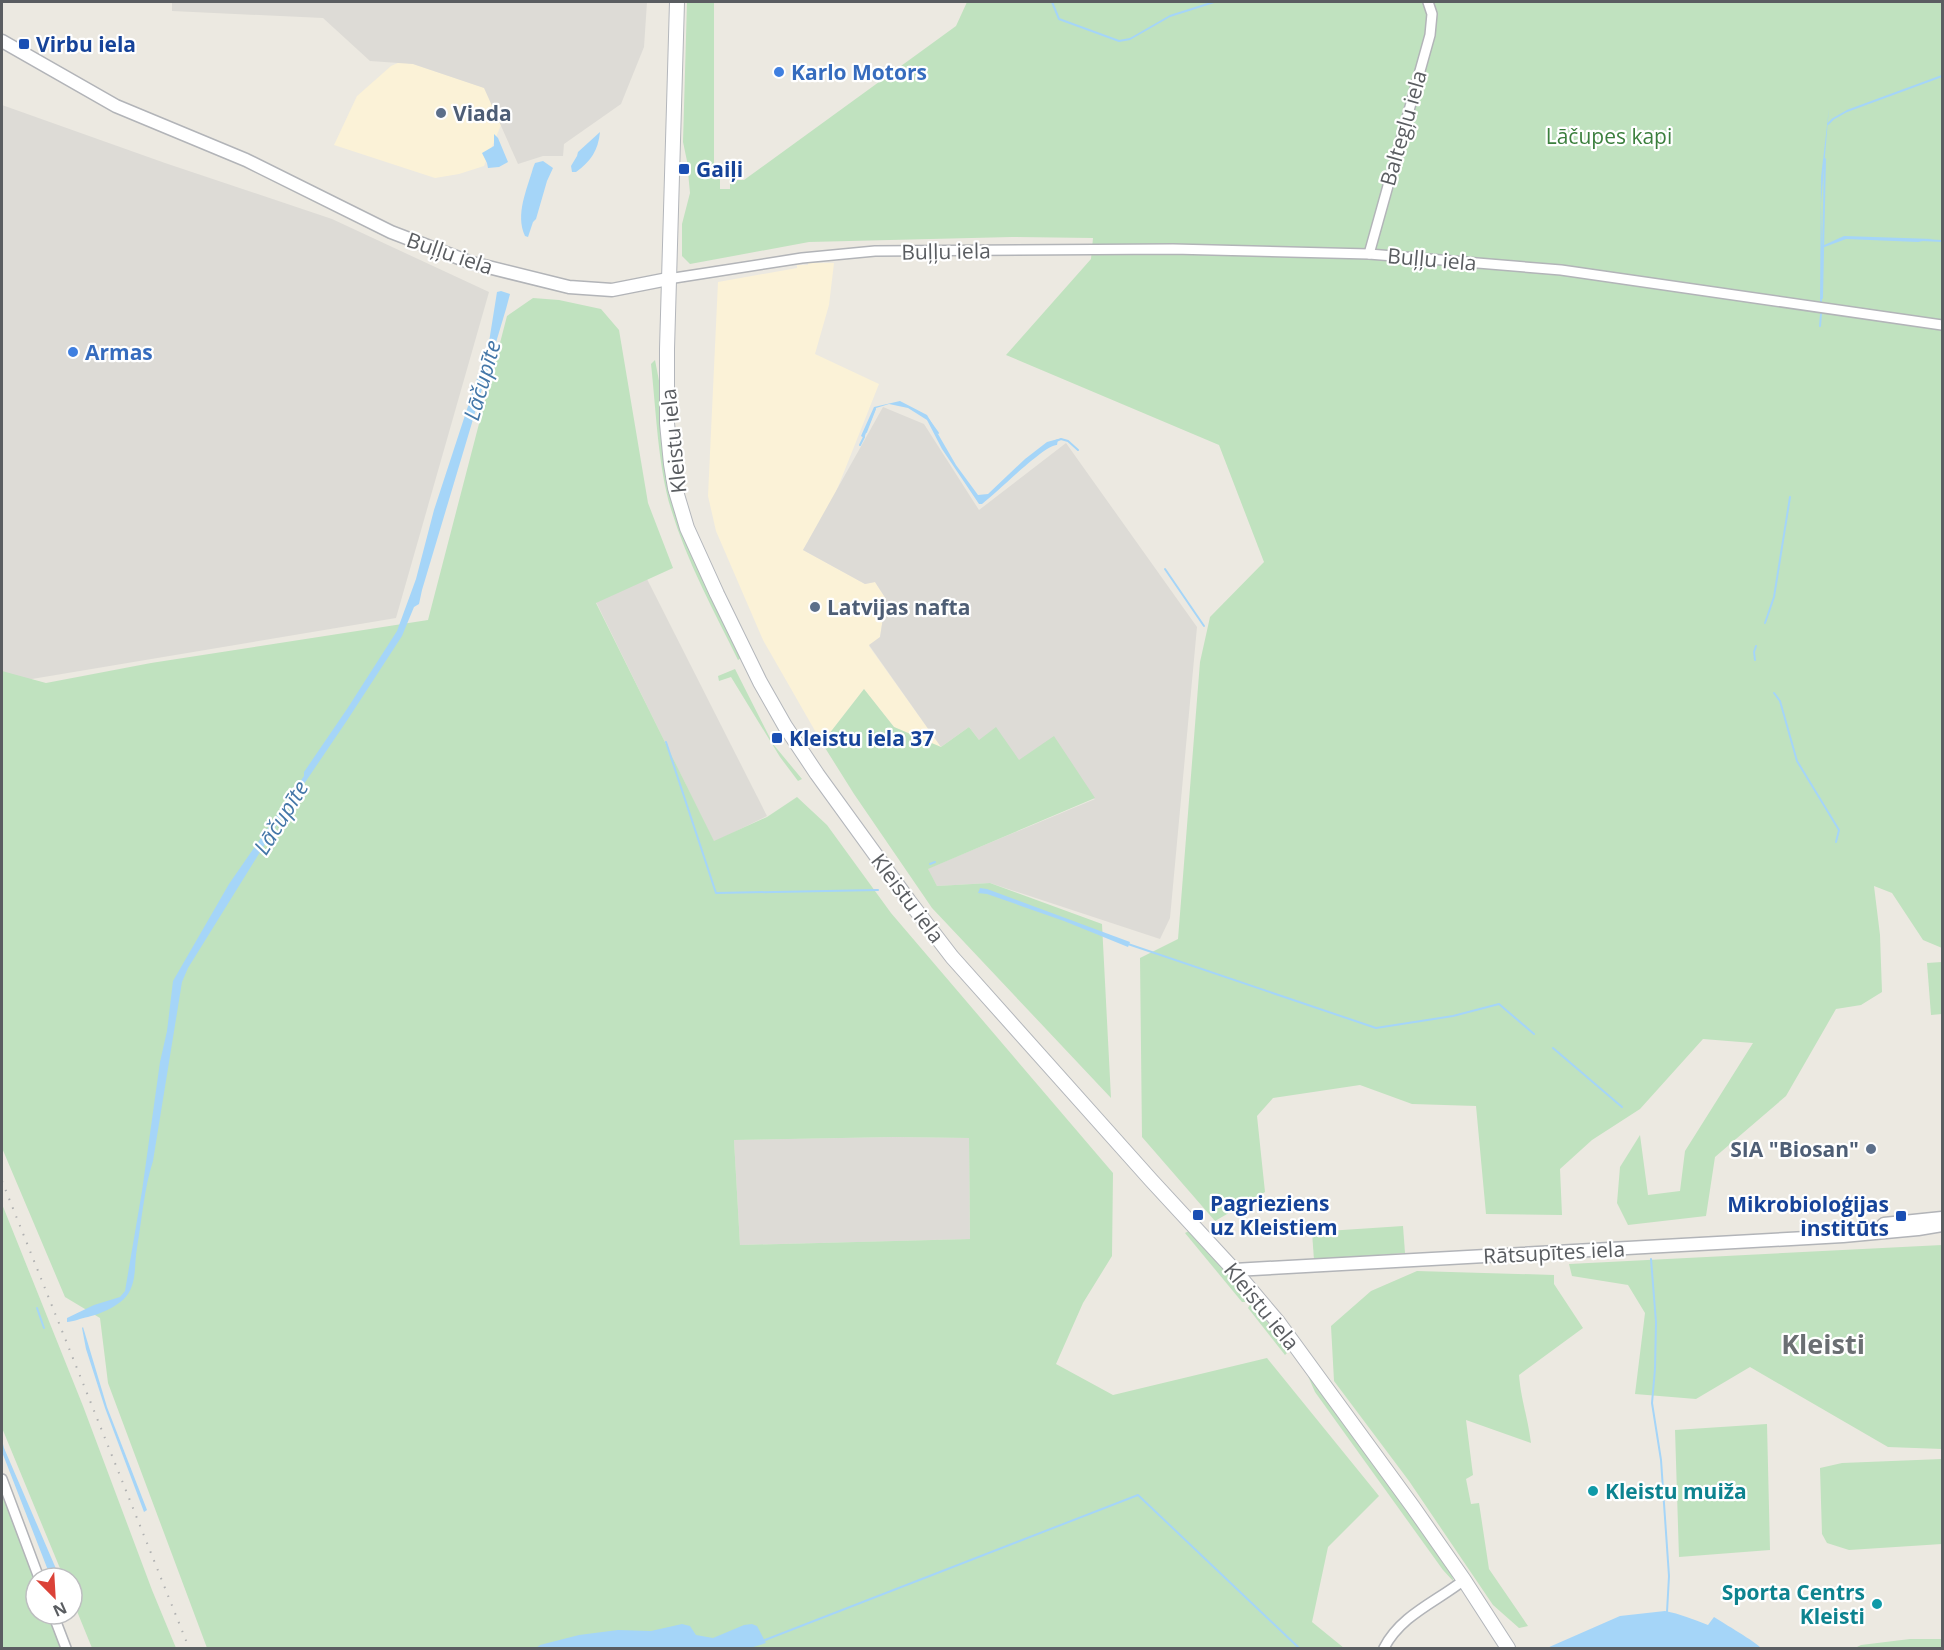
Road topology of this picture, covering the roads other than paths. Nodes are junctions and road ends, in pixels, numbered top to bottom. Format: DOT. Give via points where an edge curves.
graph roads {
  1 [pos="677,2"];
  2 [pos="1428,2"];
  3 [pos="2,41"];
  4 [pos="1369,254"];
  5 [pos="668,279"];
  6 [pos="1942,325"];
  7 [pos="1942,1218"];
  8 [pos="1942,1225"];
  9 [pos="1873,1233"];
  10 [pos="1234,1270"];
  11 [pos="2,1479"];
  12 [pos="35,1566"];
  13 [pos="1464,1580"];
  14 [pos="58,1626"];
  15 [pos="66,1648"];
  16 [pos="1384,1648"];
  17 [pos="1508,1648"];
  1 -- 5 [label="main road, Kleistu iela"];
  2 -- 4 [label="street, Baltegļu iela" via="1431,35"];
  3 -- 5 [label="street, Buļļu iela" via="116,106 246,160 391,232 472,263 569,287 612,290"];
  4 -- 5 [label="street, Buļļu iela" via="1173,249 875,251"];
  4 -- 6 [label="street, Buļļu iela" via="1561,270"];
  5 -- 10 [label="main road, Kleistu iela" via="667,423 675,488 687,528 717,594 785,726 952,957"];
  7 -- 9 [label="street, Rātsupītes iela" via="1884,1224"];
  8 -- 9 [label="street, Rātsupītes iela"];
  9 -- 10 [label="street, Rātsupītes iela"];
  10 -- 13 [label="main road, Kleistu iela" via="1314,1370"];
  11 -- 12 [label="street"];
  13 -- 16 [label="street" via="1414,1613 1392,1634"];
  13 -- 17 [label="main road, Kleistu iela"];
  14 -- 15 [label="street"];
}
